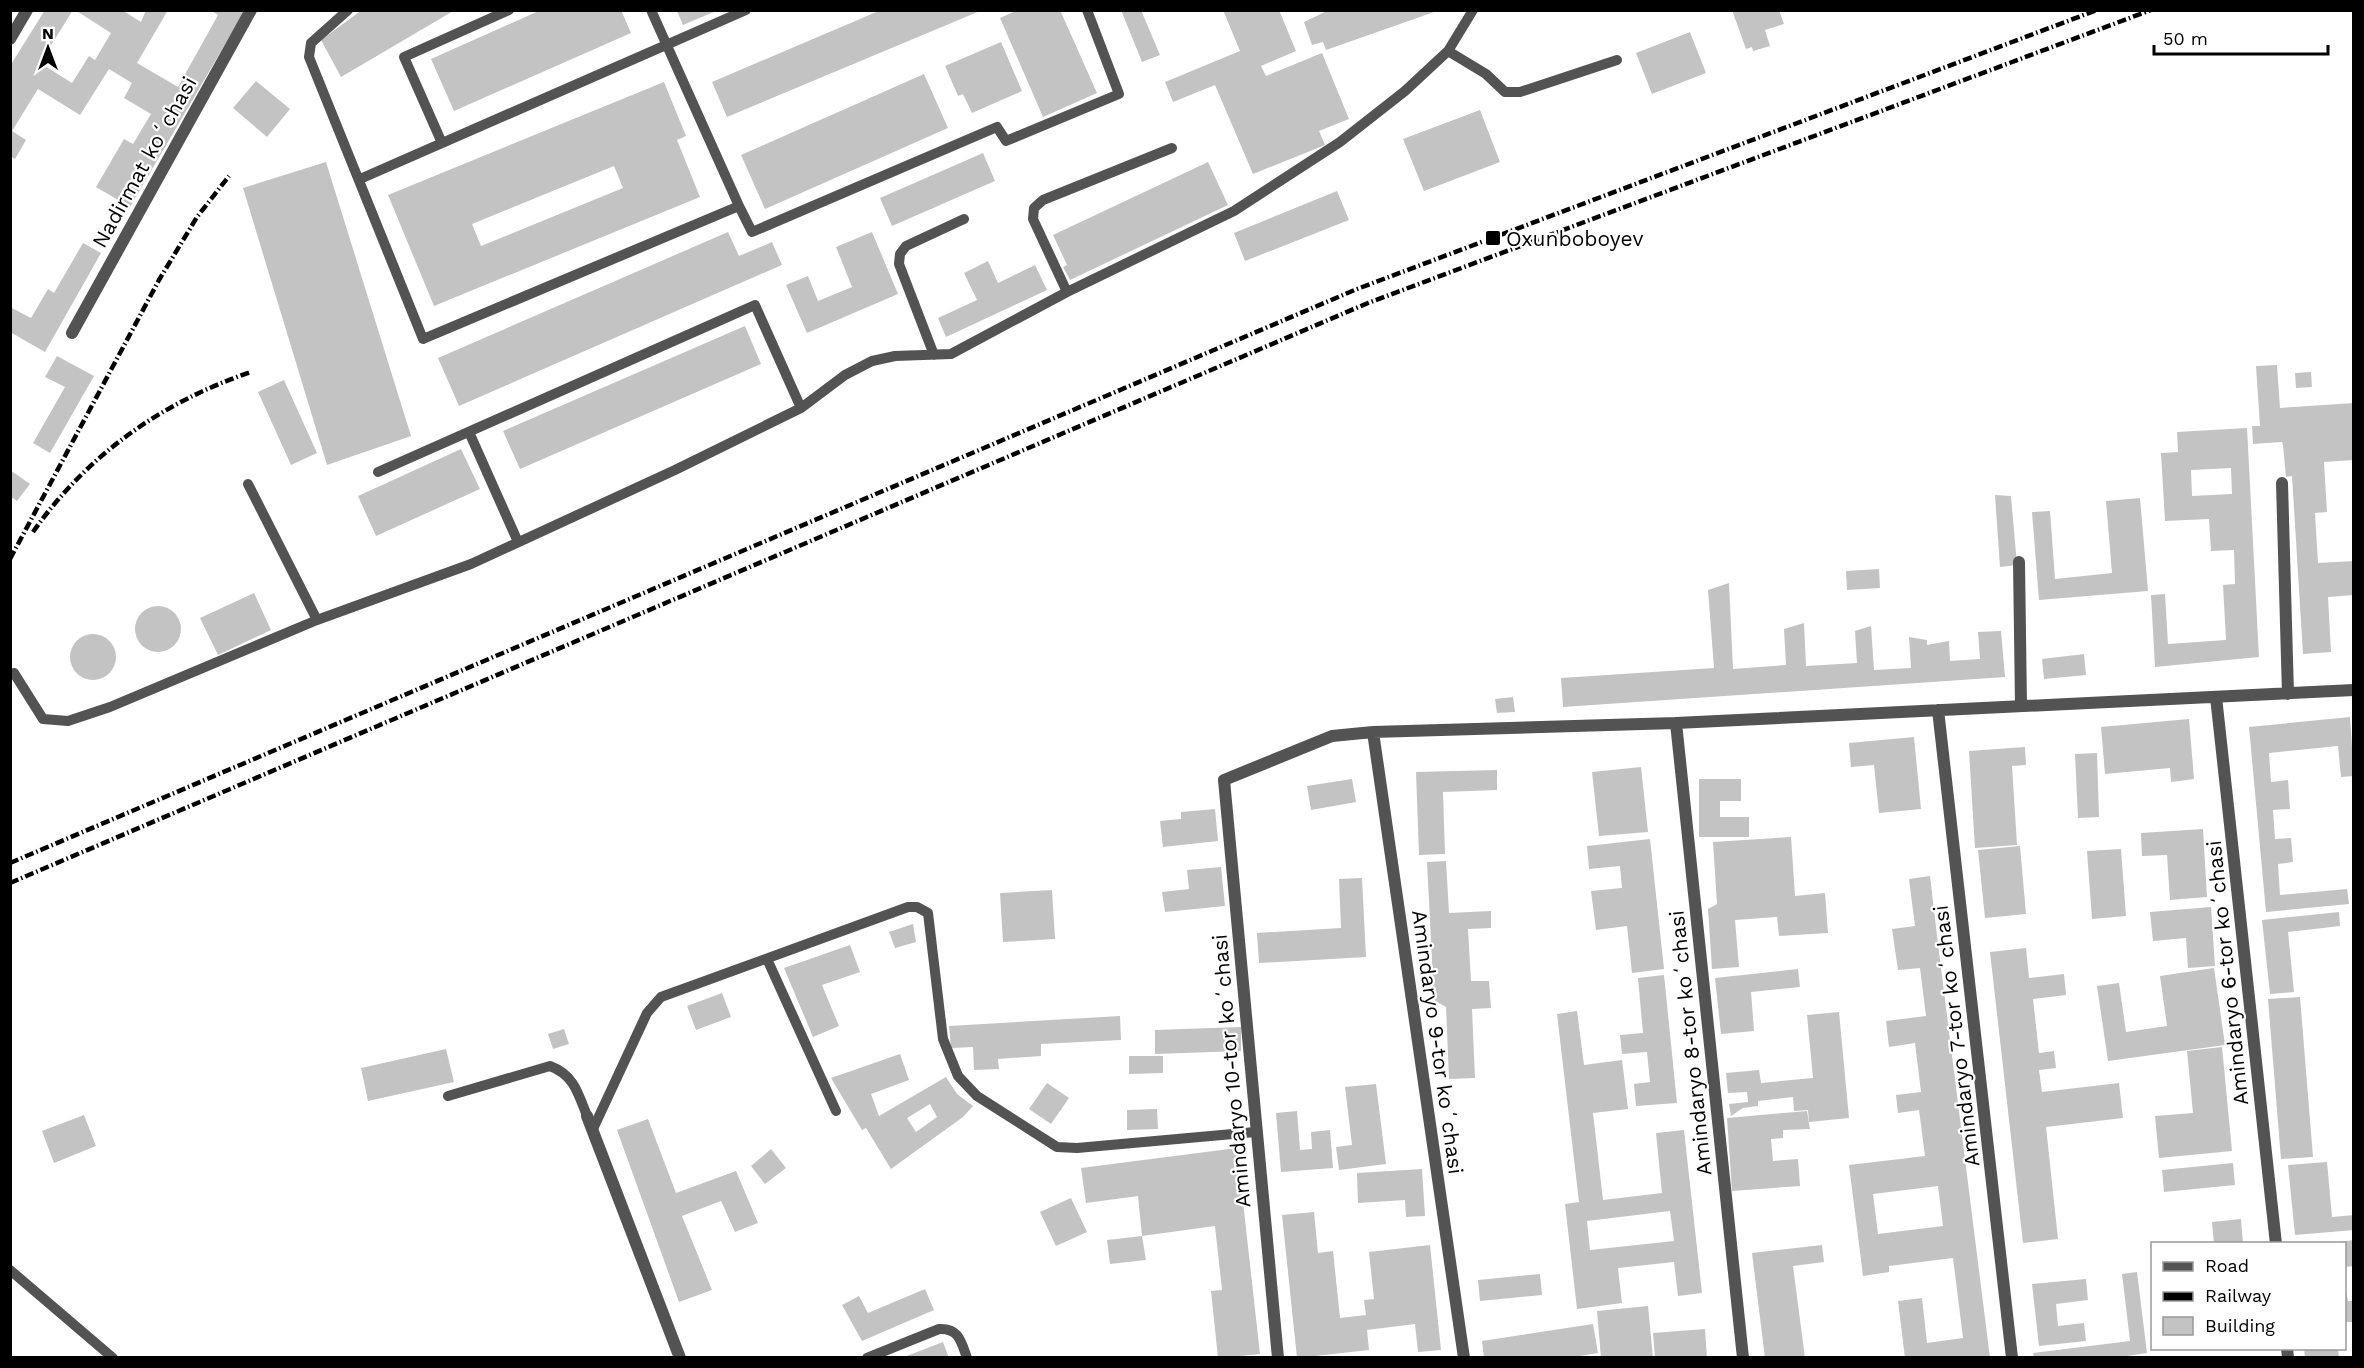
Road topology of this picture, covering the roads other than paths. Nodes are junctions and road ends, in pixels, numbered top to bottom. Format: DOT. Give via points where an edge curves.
graph roads {
  1 [pos="27,10"];
  2 [pos="251,10"];
  3 [pos="348,10"];
  4 [pos="509,10"];
  5 [pos="651,10"];
  6 [pos="746,10"];
  7 [pos="1087,10"];
  8 [pos="1473,10"];
  9 [pos="10,39"];
  10 [pos="667,45"];
  11 [pos="1448,51"];
  12 [pos="1617,60"];
  13 [pos="442,143"];
  14 [pos="1172,148"];
  15 [pos="360,179"];
  16 [pos="739,206"];
  17 [pos="964,219"];
  18 [pos="1067,292"];
  19 [pos="72,333"];
  20 [pos="934,355"];
  21 [pos="801,408"];
  22 [pos="469,432"];
  23 [pos="378,472"];
  24 [pos="2282,483"];
  25 [pos="248,484"];
  26 [pos="518,542"];
  27 [pos="2019,562"];
  28 [pos="317,620"];
  29 [pos="14,673"];
  30 [pos="2354,690"];
  31 [pos="2288,694"];
  32 [pos="2216,698"];
  33 [pos="2021,706"];
  34 [pos="1938,710"];
  35 [pos="1676,723"];
  36 [pos="1373,732"];
  37 [pos="767,959"];
  38 [pos="448,1096"];
  39 [pos="836,1111"];
  40 [pos="587,1116"];
  41 [pos="593,1129"];
  42 [pos="1255,1132"];
  43 [pos="2276,1242"];
  44 [pos="10,1270"];
  45 [pos="113,1358"];
  46 [pos="680,1358"];
  47 [pos="867,1358"];
  48 [pos="967,1358"];
  49 [pos="1278,1358"];
  50 [pos="1464,1358"];
  51 [pos="1743,1358"];
  52 [pos="2012,1358"];
  1 -- 9 [label="street"];
  2 -- 19 [label="street, Nadirmat koʻchasi"];
  3 -- 15 [label="lane" via="311,42 309,57"];
  4 -- 13 [label="lane" via="404,57"];
  5 -- 10 [label="lane"];
  6 -- 10 [label="lane"];
  7 -- 16 [label="lane" via="1119,94 1006,141 997,127 752,232"];
  8 -- 11 [label="lane"];
  10 -- 13 [label="lane"];
  10 -- 16 [label="lane"];
  11 -- 12 [label="lane" via="1486,74 1505,92 1520,92"];
  11 -- 18 [label="lane" via="1340,142 1234,211"];
  13 -- 15 [label="lane"];
  14 -- 18 [label="lane" via="1043,200 1034,208 1033,219"];
  15 -- 16 [label="lane" via="423,339"];
  17 -- 20 [label="lane" via="906,246 900,254 899,264"];
  18 -- 20 [label="lane" via="951,354"];
  20 -- 21 [label="lane" via="872,361 845,375"];
  21 -- 22 [label="lane" via="755,305"];
  21 -- 26 [label="lane"];
  22 -- 23 [label="lane"];
  22 -- 26 [label="lane"];
  24 -- 31 [label="street"];
  25 -- 28 [label="lane"];
  26 -- 28 [label="lane" via="461,568"];
  27 -- 33 [label="street"];
  28 -- 29 [label="lane" via="121,703 68,721 43,719"];
  30 -- 31 [label="street"];
  31 -- 32 [label="street"];
  32 -- 33 [label="street"];
  32 -- 43 [label="street, Amindaryo 6-tor koʻchasi"];
  33 -- 34 [label="street"];
  34 -- 35 [label="street"];
  34 -- 52 [label="street, Amindaryo 7-tor koʻchasi"];
  35 -- 36 [label="street"];
  35 -- 51 [label="street, Amindaryo 8-tor koʻchasi"];
  36 -- 42 [label="street, Amindaryo 10-tor koʻchasi" via="1332,736 1224,780"];
  36 -- 50 [label="street, Amindaryo 9-tor koʻchasi"];
  37 -- 39 [label="lane"];
  37 -- 41 [label="lane" via="661,997 647,1012"];
  37 -- 42 [label="lane" via="908,907 923,909 928,913 943,1038 958,1076 977,1096 1057,1147"];
  38 -- 40 [label="lane" via="550,1066 564,1071"];
  40 -- 41 [label="street"];
  41 -- 46 [label="street"];
  42 -- 49 [label="street, Amindaryo 10-tor koʻchasi"];
  44 -- 45 [label="lane"];
  47 -- 48 [label="lane" via="950,1328 958,1335"];
}
